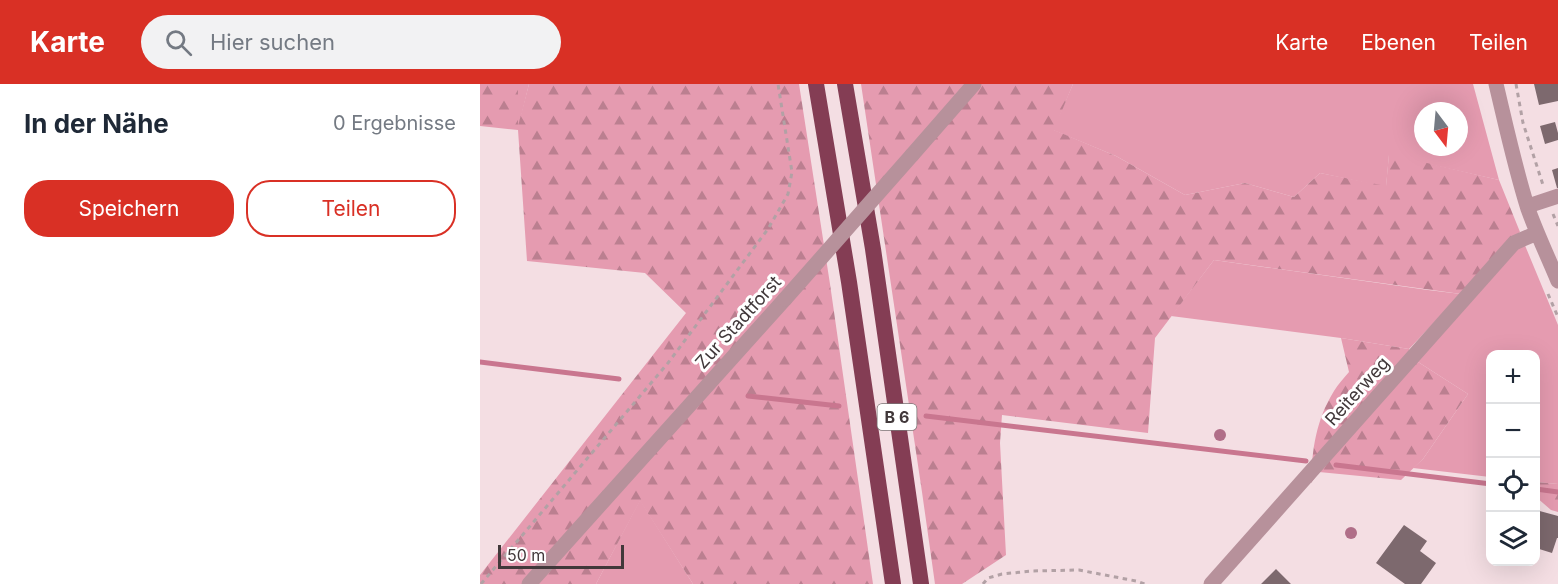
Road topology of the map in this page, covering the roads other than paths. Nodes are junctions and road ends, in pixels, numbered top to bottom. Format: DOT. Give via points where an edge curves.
graph roads {
  1 [pos="816,84"];
  2 [pos="845,84"];
  3 [pos="974,84"];
  4 [pos="1496,84"];
  5 [pos="1553,198"];
  6 [pos="1528,206"];
  7 [pos="1537,233"];
  8 [pos="1558,282"];
  9 [pos="529,584"];
  10 [pos="893,584"];
  11 [pos="921,584"];
  12 [pos="1211,584"];
  1 -- 10 [label="highway, B 6"];
  2 -- 11 [label="highway, B 6"];
  3 -- 9 [label="street, Zur Stadtforst, bridge"];
  4 -- 6 [label="street"];
  5 -- 6 [label="street"];
  6 -- 7 [label="street"];
  7 -- 8 [label="street"];
  7 -- 12 [label="street, Reiterweg" via="1514,243"];
}
